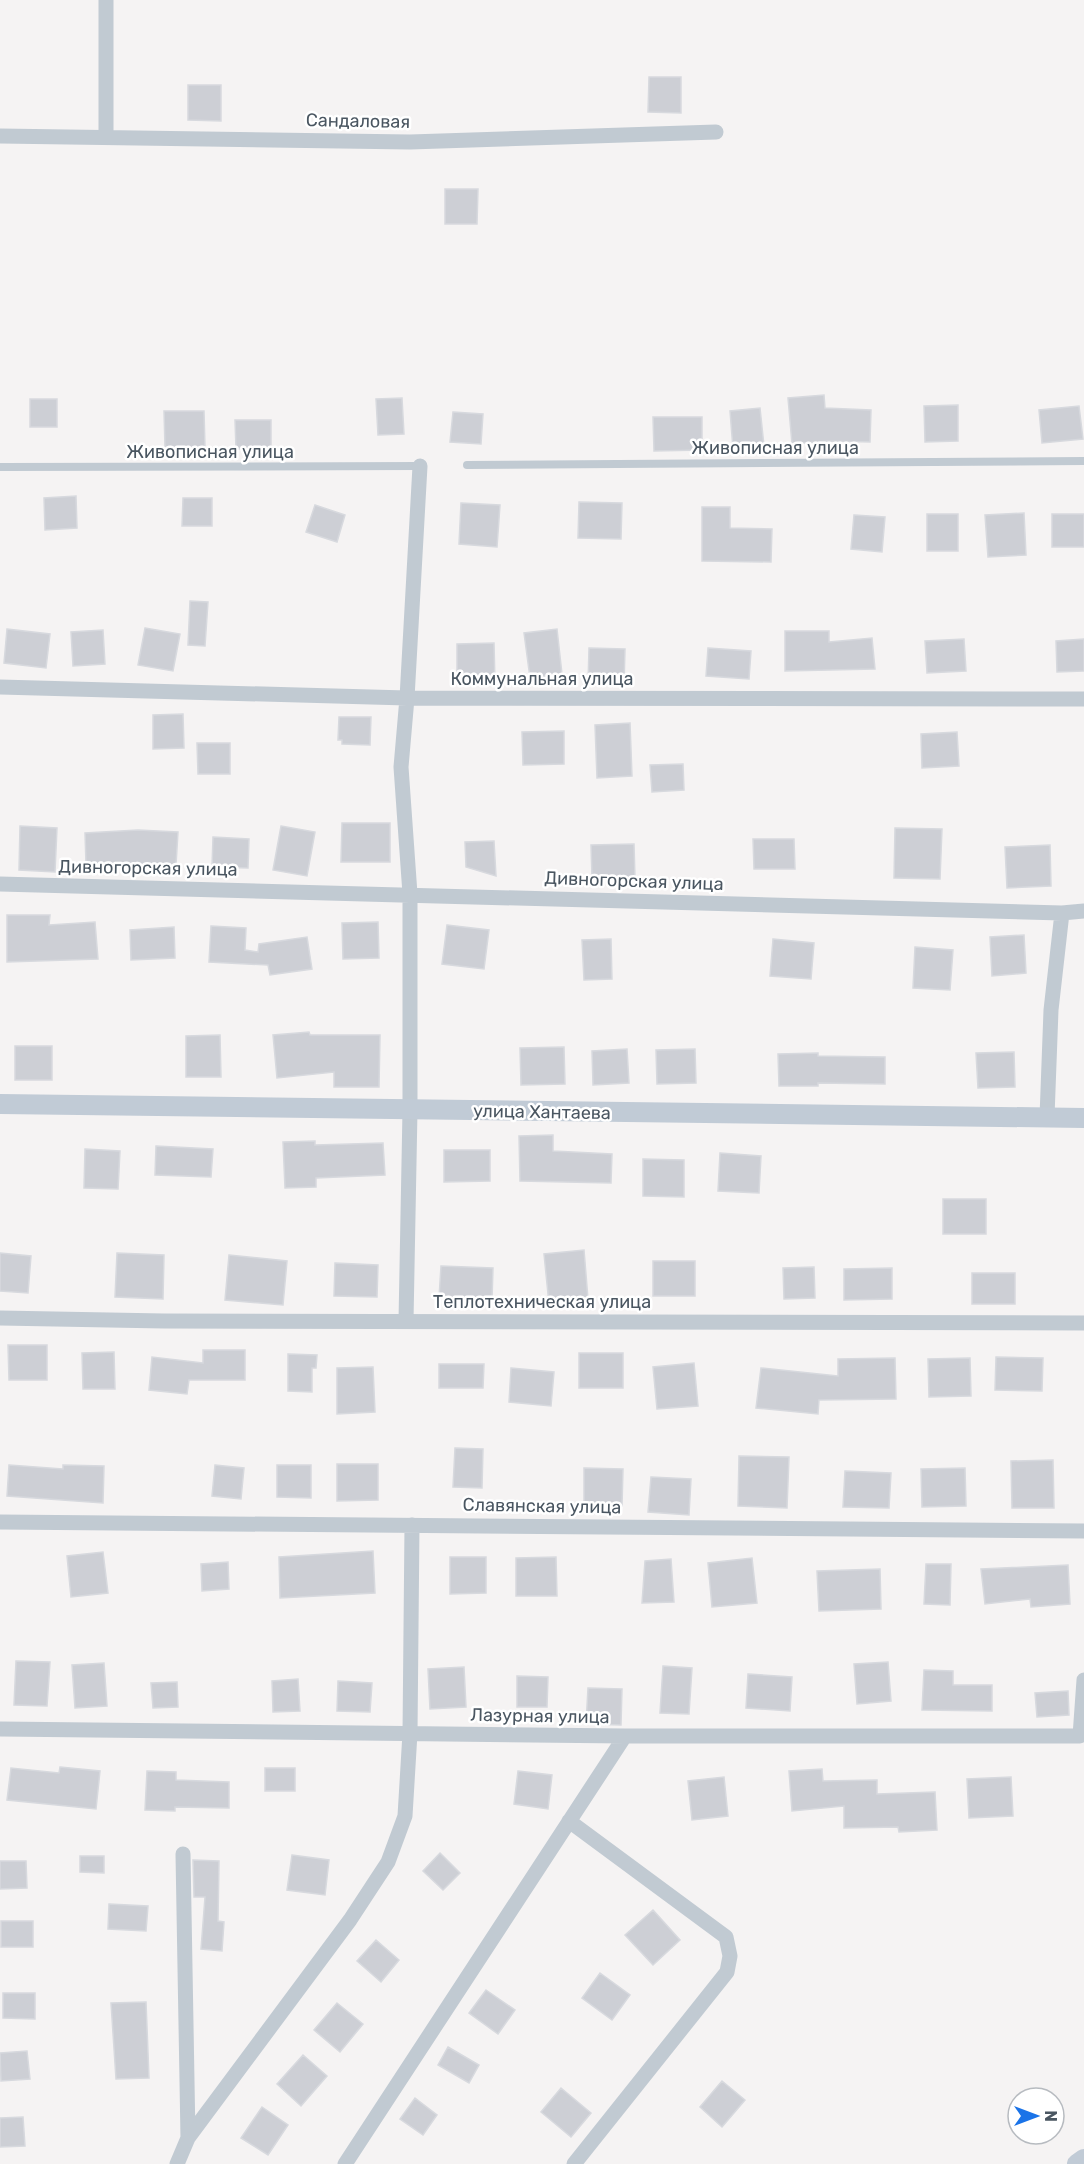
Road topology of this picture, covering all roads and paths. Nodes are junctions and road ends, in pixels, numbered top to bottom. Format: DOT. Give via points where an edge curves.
graph roads {
  1 [pos="106,0"];
  2 [pos="716,132"];
  3 [pos="106,135"];
  4 [pos="0,136"];
  5 [pos="1084,461"];
  6 [pos="467,465"];
  7 [pos="420,466"];
  8 [pos="0,467"];
  9 [pos="0,687"];
  10 [pos="407,698"];
  11 [pos="1084,699"];
  12 [pos="0,884"];
  13 [pos="410,894"];
  14 [pos="1084,911"];
  15 [pos="1062,913"];
  16 [pos="0,1104"];
  17 [pos="411,1110"];
  18 [pos="1047,1117"];
  19 [pos="1084,1118"];
  20 [pos="0,1318"];
  21 [pos="406,1321"];
  22 [pos="1084,1323"];
  23 [pos="0,1522"];
  24 [pos="412,1525"];
  25 [pos="1084,1531"];
  26 [pos="1084,1680"];
  27 [pos="0,1729"];
  28 [pos="410,1733"];
  29 [pos="625,1736"];
  30 [pos="1082,1736"];
  31 [pos="569,1821"];
  32 [pos="183,1854"];
  33 [pos="189,2138"];
  34 [pos="1084,2159"];
  35 [pos="177,2164"];
  36 [pos="345,2164"];
  37 [pos="574,2164"];
  38 [pos="1077,2164"];
  1 -- 3 [label="street"];
  2 -- 3 [label="street, Сандаловая" via="411,142"];
  3 -- 4 [label="street, Сандаловая"];
  5 -- 6 [label="lane, Живописная улица"];
  7 -- 8 [label="lane, Живописная улица"];
  7 -- 10 [label="street"];
  9 -- 10 [label="street, Коммунальная улица"];
  10 -- 11 [label="street, Коммунальная улица"];
  10 -- 13 [label="street" via="401,768"];
  12 -- 13 [label="street, Дивногорская улица"];
  13 -- 15 [label="street, Дивногорская улица"];
  13 -- 17 [label="street"];
  14 -- 15 [label="street"];
  15 -- 18 [label="street" via="1051,1010"];
  16 -- 17 [label="street, улица Хантаева"];
  17 -- 18 [label="street, улица Хантаева"];
  17 -- 21 [label="street"];
  18 -- 19 [label="street, улица Хантаева"];
  20 -- 21 [label="street, Теплотехническая улица"];
  21 -- 22 [label="street, Теплотехническая улица"];
  23 -- 24 [label="street, Славянская улица"];
  24 -- 25 [label="street, Славянская улица"];
  24 -- 28 [label="street"];
  26 -- 30 [label="street, Лазурная улица"];
  27 -- 28 [label="street, Лазурная улица"];
  28 -- 29 [label="street, Лазурная улица"];
  28 -- 33 [label="street" via="405,1816 388,1862 350,1920"];
  29 -- 30 [label="street, Лазурная улица"];
  29 -- 31 [label="street"];
  31 -- 36 [label="street"];
  31 -- 37 [label="street" via="726,1936 730,1956 727,1972"];
  32 -- 33 [label="street"];
  33 -- 35 [label="street"];
  34 -- 38 [label="street"];
}
